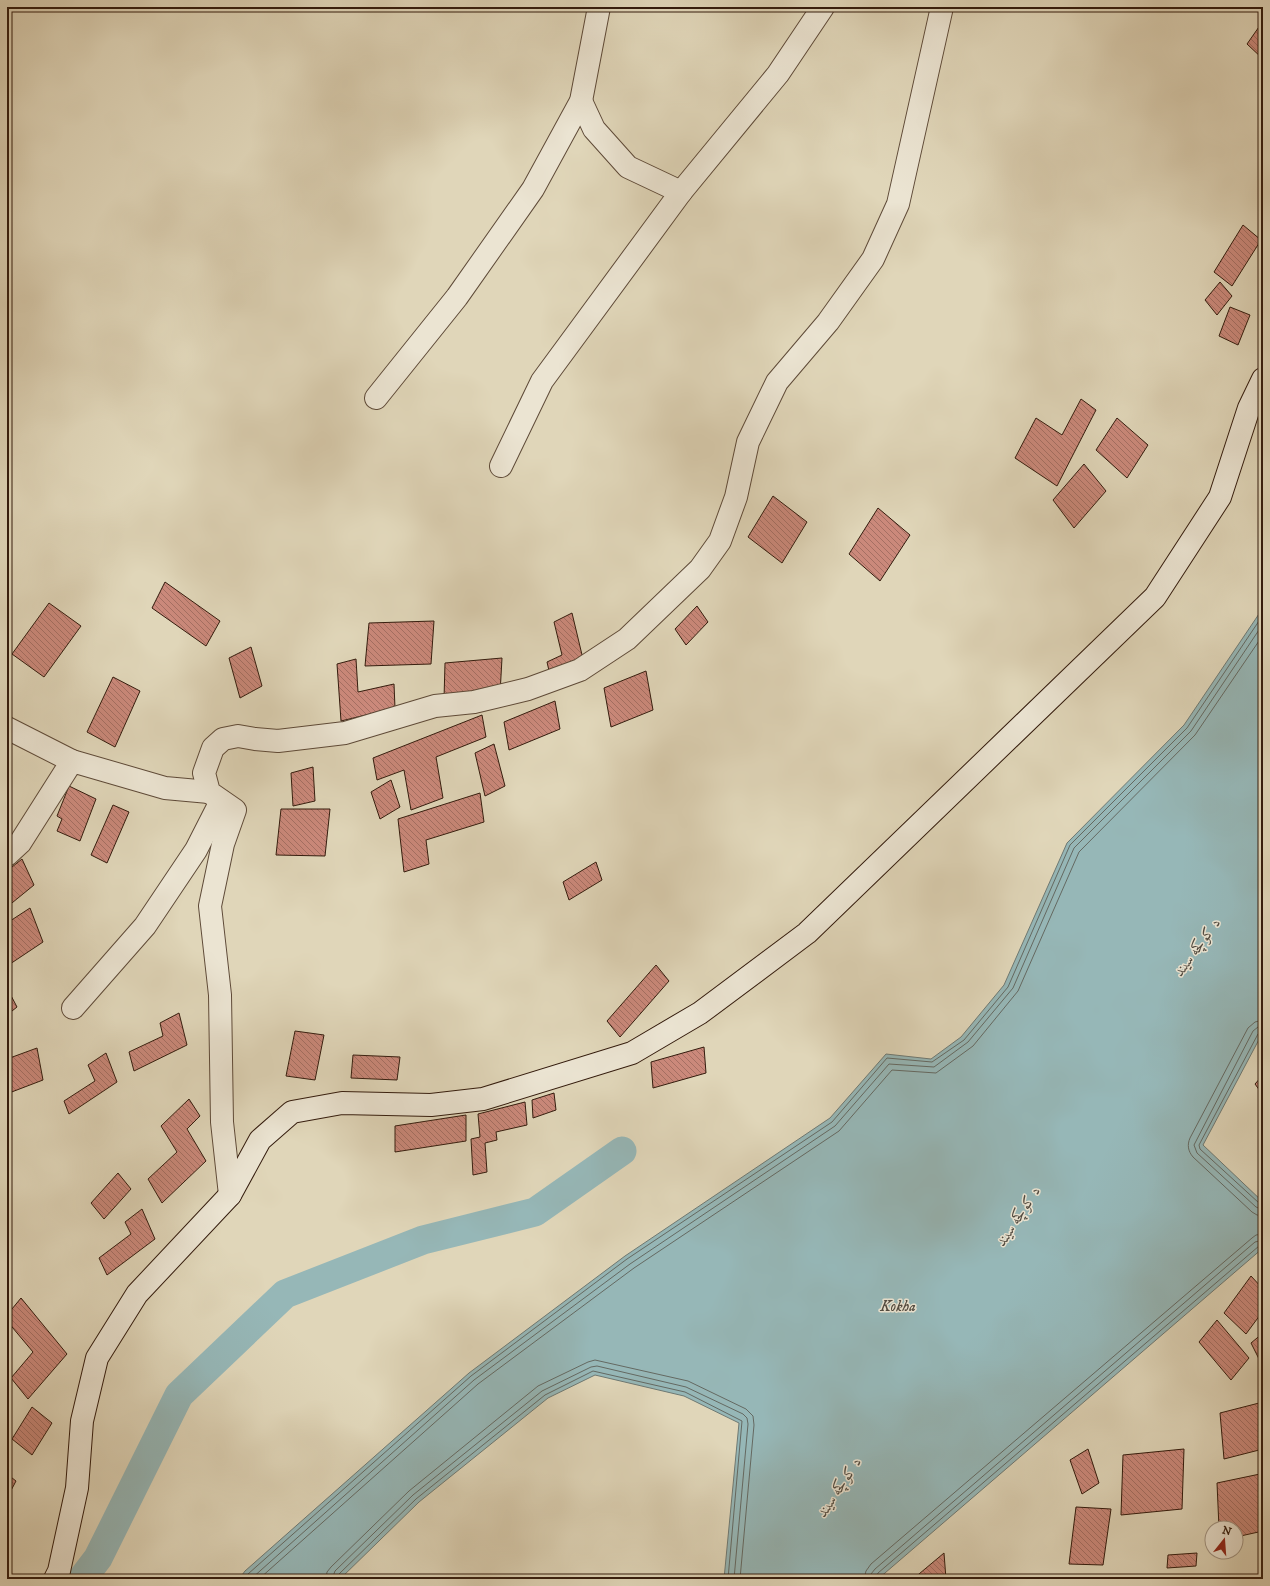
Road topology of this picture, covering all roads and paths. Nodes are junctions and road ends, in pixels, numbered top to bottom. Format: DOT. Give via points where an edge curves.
graph roads {
  1 [pos="599,7"];
  2 [pos="823,7"];
  3 [pos="942,7"];
  4 [pos="581,102"];
  5 [pos="681,192"];
  6 [pos="1263,379"];
  7 [pos="376,398"];
  8 [pos="500,466"];
  9 [pos="7,728"];
  10 [pos="72,761"];
  11 [pos="215,797"];
  12 [pos="7,855"];
  13 [pos="73,1008"];
  14 [pos="230,1196"];
  15 [pos="55,1579"];
  1 -- 4 [label="street"];
  2 -- 5 [label="street" via="778,74"];
  3 -- 11 [label="street" via="898,204 873,259 828,322 777,382 748,442 736,496 720,541 700,569 627,639 580,670 528,689 474,702 435,706 344,734 278,741 238,736 223,739 213,748 204,773"];
  4 -- 5 [label="street" via="594,129 628,167"];
  4 -- 7 [label="street" via="533,189 457,297"];
  5 -- 8 [label="street" via="542,381"];
  6 -- 14 [label="street" via="1249,408 1220,497 1155,597 807,933 700,1013 632,1054 483,1099 431,1105 342,1102 292,1112 260,1140"];
  9 -- 10 [label="street"];
  10 -- 11 [label="street" via="165,788"];
  10 -- 12 [label="street" via="20,843"];
  11 -- 13 [label="street" via="196,850 145,926"];
  11 -- 14 [label="street" via="235,810 223,844 210,906 220,995 222,1122"];
  14 -- 15 [label="street" via="137,1294 96,1358 82,1421 77,1488 59,1571"];
}
